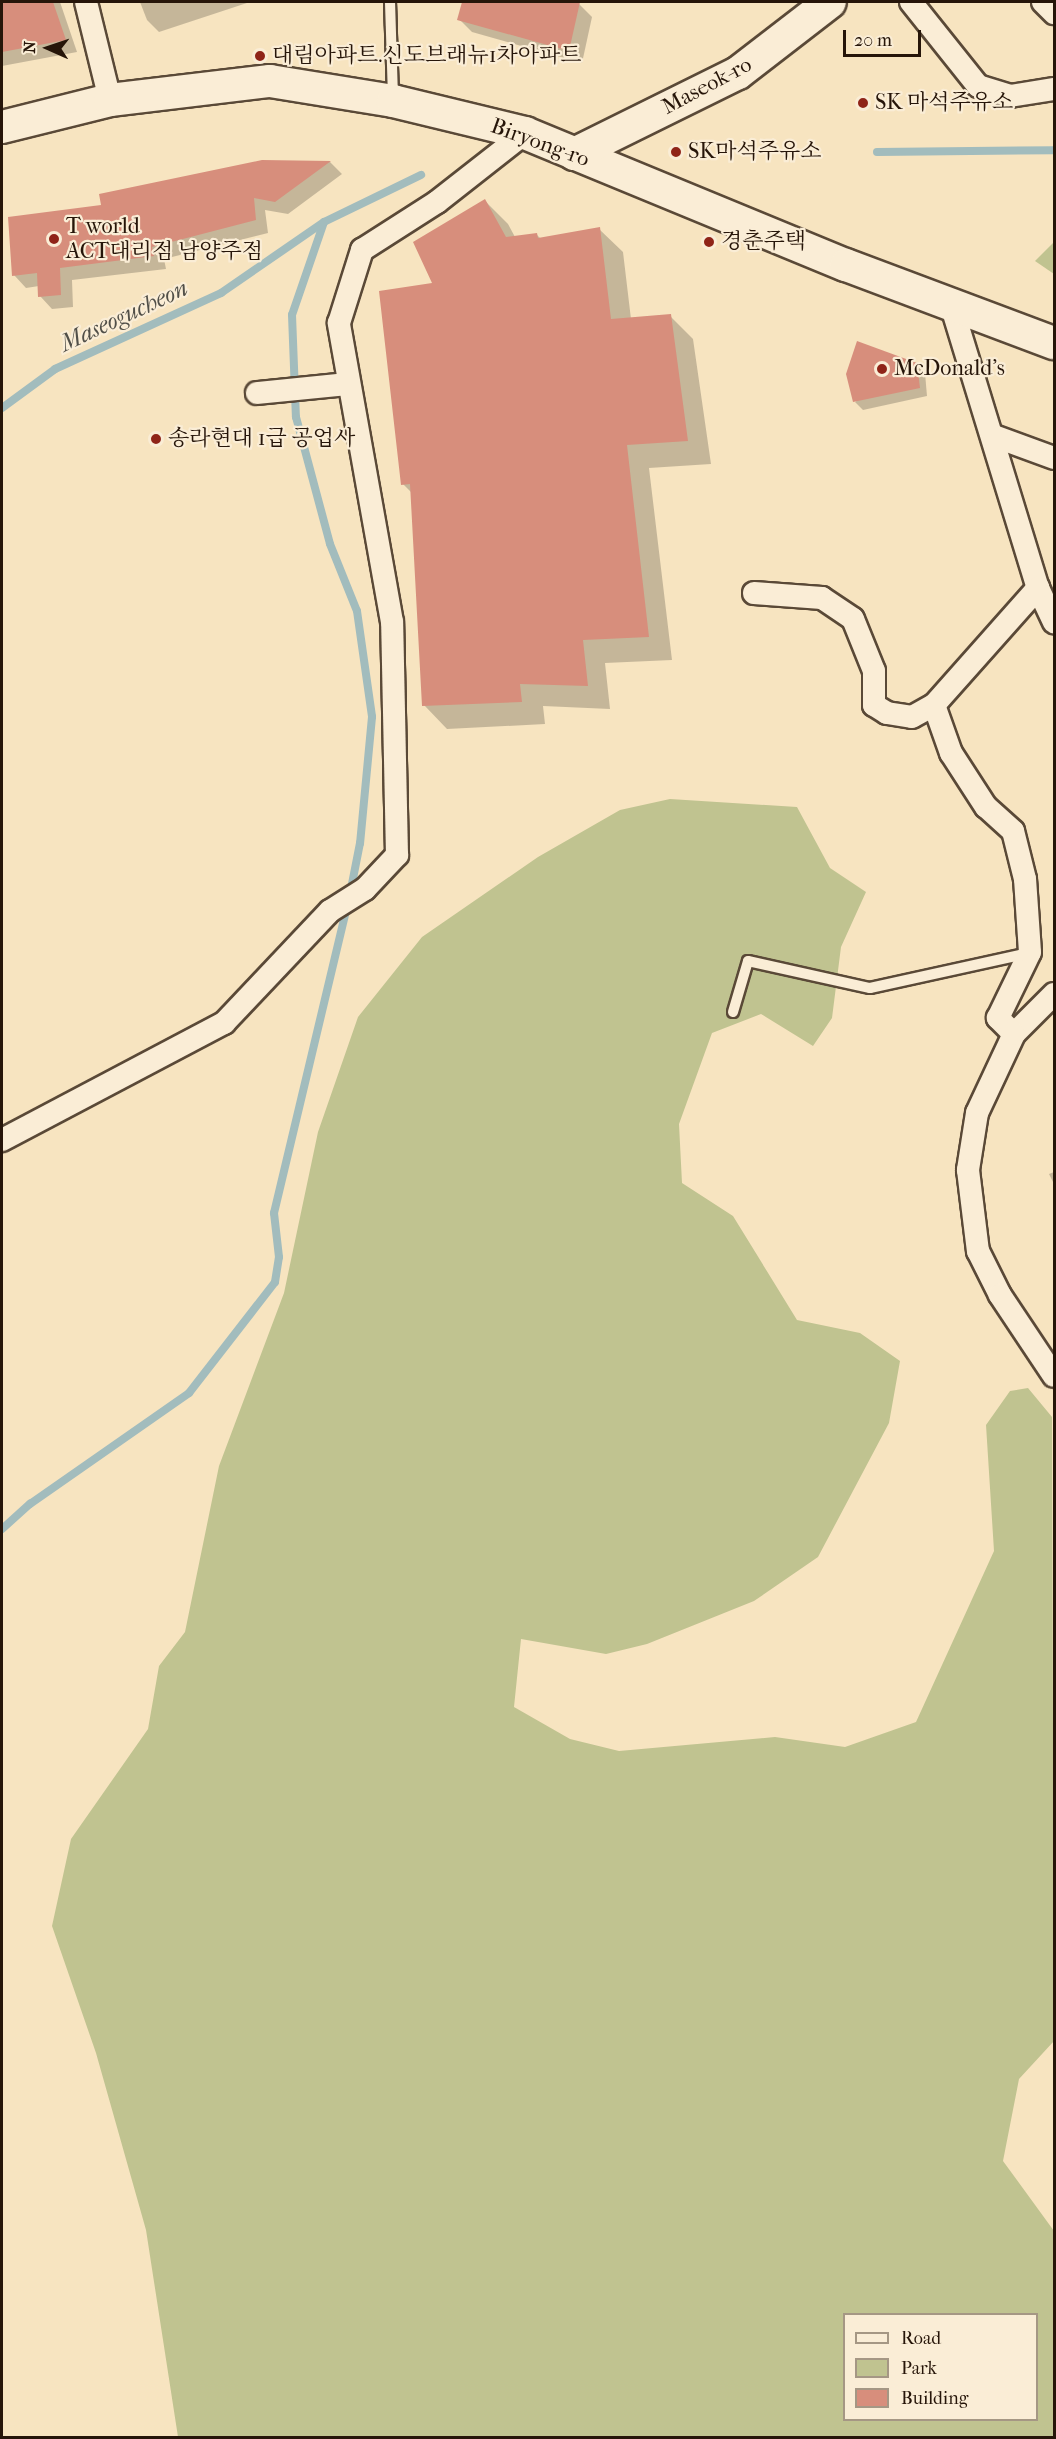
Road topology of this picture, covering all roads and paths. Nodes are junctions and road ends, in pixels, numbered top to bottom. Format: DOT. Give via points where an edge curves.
graph roads {
  1 [pos="86,2"];
  2 [pos="390,2"];
  3 [pos="830,2"];
  4 [pos="911,2"];
  5 [pos="1042,2"];
  6 [pos="1054,13"];
  7 [pos="1054,89"];
  8 [pos="110,100"];
  9 [pos="393,101"];
  10 [pos="2,127"];
  11 [pos="525,133"];
  12 [pos="574,154"];
  13 [pos="951,304"];
  14 [pos="1054,343"];
  15 [pos="347,384"];
  16 [pos="268,392"];
  17 [pos="994,436"];
  18 [pos="1054,458"];
  19 [pos="1038,588"];
  20 [pos="754,593"];
  21 [pos="1054,623"];
  22 [pos="934,705"];
  23 [pos="1030,952"];
  24 [pos="1054,994"];
  25 [pos="733,1012"];
  26 [pos="1014,1034"];
  27 [pos="2,1140"];
  28 [pos="1054,1376"];
  1 -- 8 [label="street"];
  2 -- 9 [label="lane"];
  3 -- 12 [label="main road, Maseok-ro" via="738,73"];
  4 -- 7 [label="street" via="978,86 1010,96"];
  5 -- 6 [label="street"];
  8 -- 9 [label="main road, Biryong-ro" via="270,81"];
  8 -- 10 [label="main road, Biryong-ro"];
  9 -- 11 [label="main road, Biryong-ro"];
  11 -- 12 [label="main road, Biryong-ro"];
  11 -- 15 [label="street" via="437,202 362,250 339,323"];
  12 -- 13 [label="main road, Biryong-ro"];
  13 -- 14 [label="main road, Biryong-ro"];
  13 -- 17 [label="street"];
  15 -- 16 [label="street"];
  15 -- 27 [label="street" via="392,622 397,855 365,889 330,911 224,1023"];
  17 -- 18 [label="street"];
  17 -- 19 [label="street"];
  19 -- 21 [label="street"];
  19 -- 22 [label="street"];
  20 -- 22 [label="street" via="822,598 853,619 874,671 874,705 887,713 912,717"];
  22 -- 23 [label="street" via="951,753 986,807 1013,831 1025,879"];
  23 -- 25 [label="lane" via="870,988 748,961"];
  23 -- 26 [label="street" via="998,1018"];
  24 -- 26 [label="street"];
  26 -- 28 [label="street" via="977,1113 968,1170 973,1226 978,1251 1000,1295"];
}
